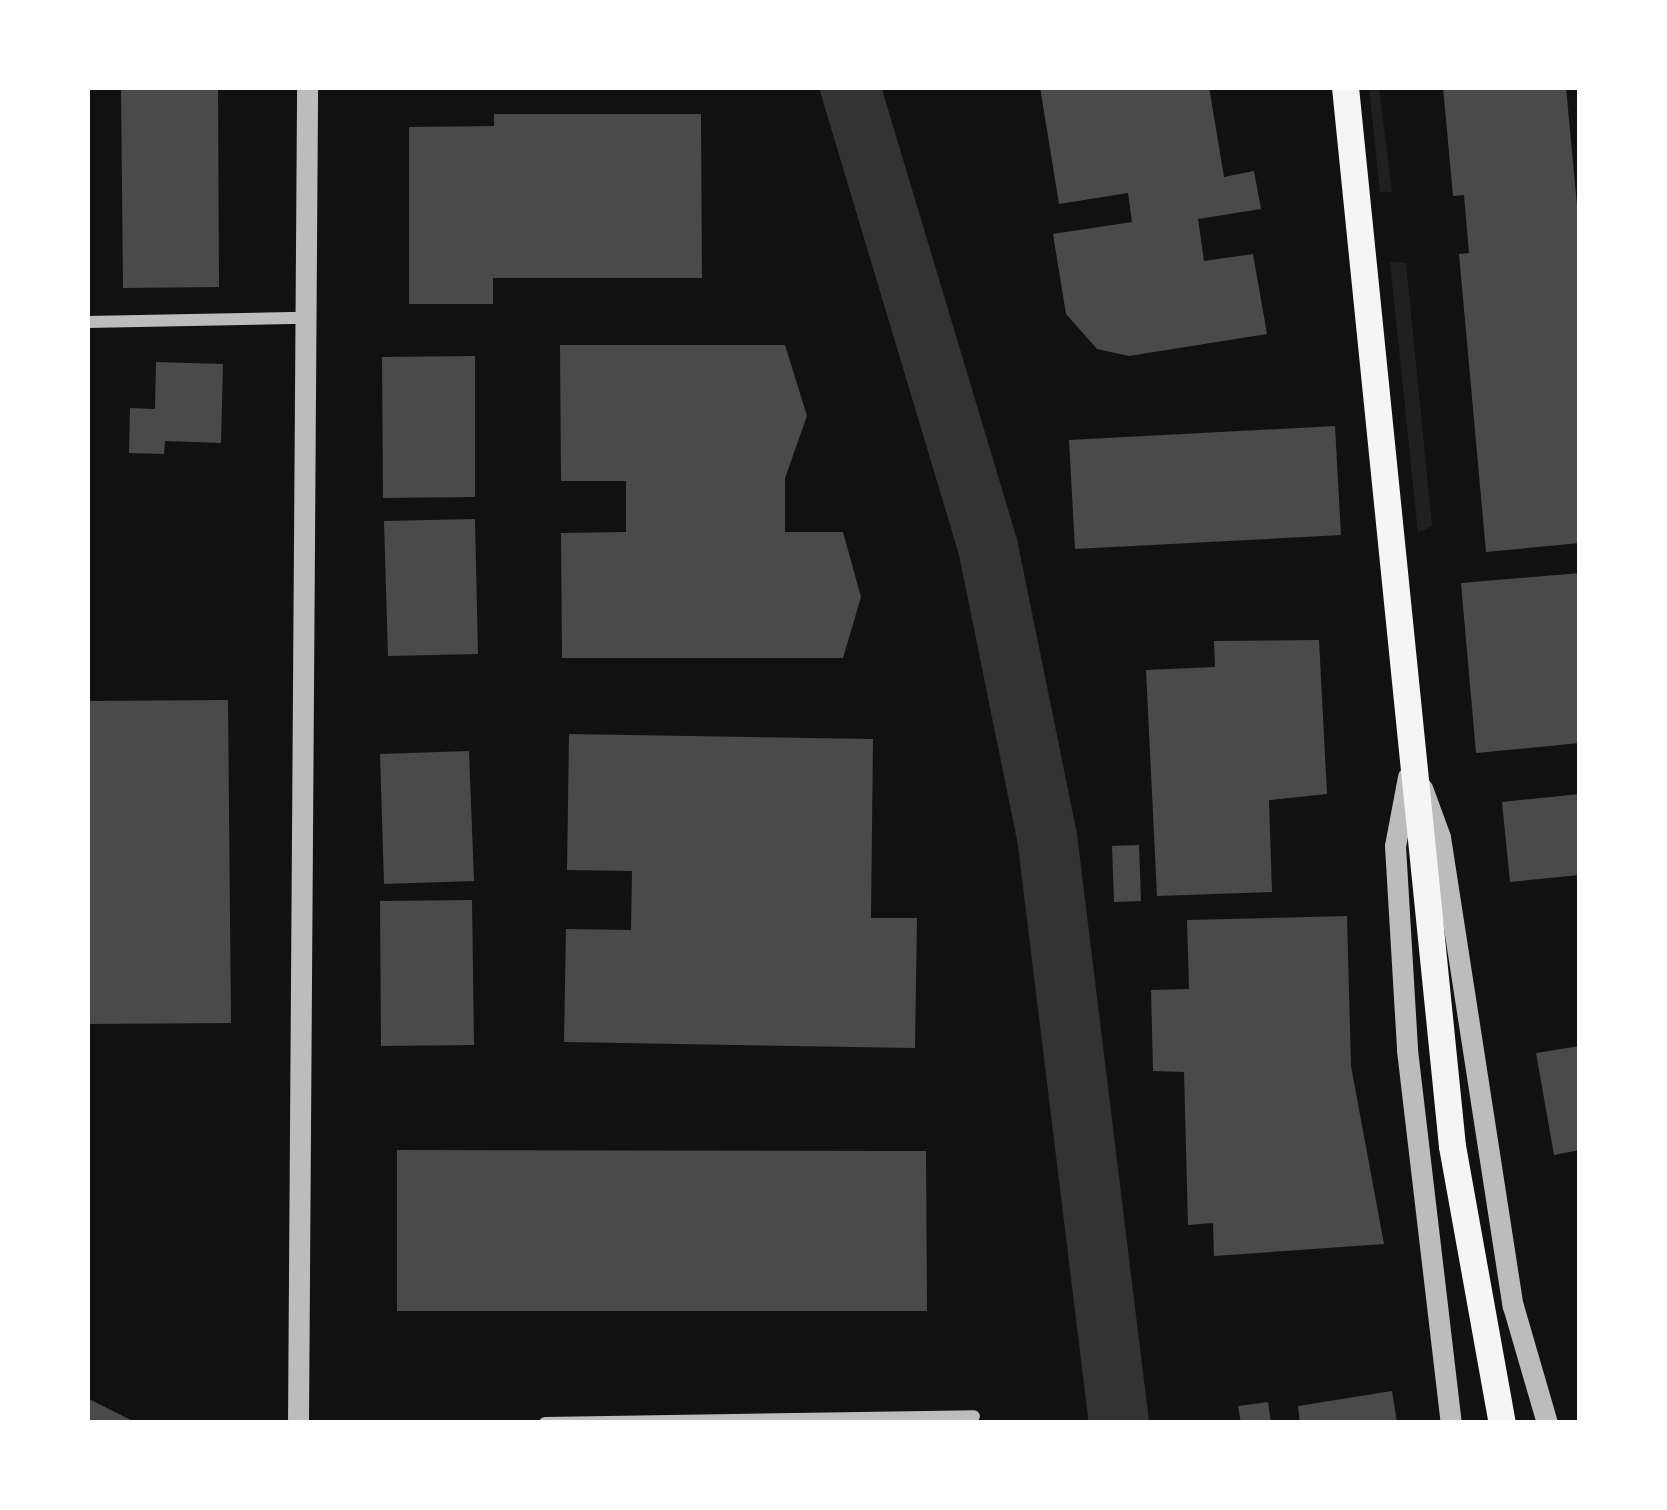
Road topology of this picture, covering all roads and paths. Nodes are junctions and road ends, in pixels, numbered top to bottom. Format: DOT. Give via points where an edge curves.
graph roads {
  1 [pos="307,87"];
  2 [pos="1345,87"];
  3 [pos="304,318"];
  4 [pos="87,322"];
  5 [pos="1412,759"];
  6 [pos="974,1417"];
  7 [pos="298,1423"];
  8 [pos="545,1423"];
  9 [pos="1451,1423"];
  10 [pos="1502,1423"];
  11 [pos="1547,1423"];
  1 -- 3 [label="street"];
  2 -- 5 [label="main road"];
  3 -- 4 [label="street"];
  3 -- 7 [label="street"];
  5 -- 9 [label="street" via="1395,846 1407,1050"];
  5 -- 10 [label="main road" via="1468,1267"];
  5 -- 11 [label="street" via="1441,837 1513,1306"];
  6 -- 8 [label="street"];
}
